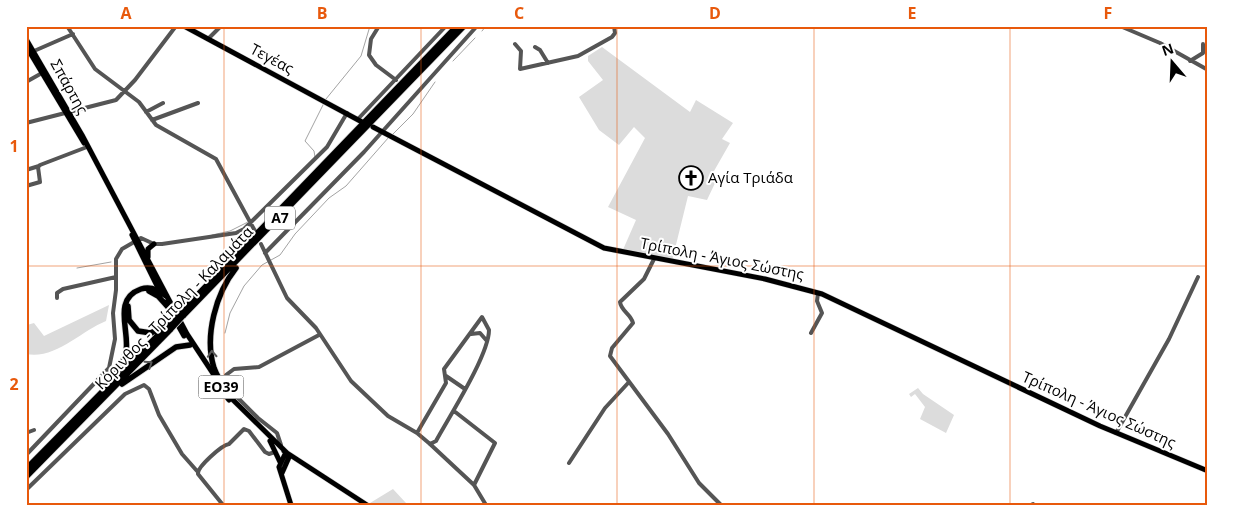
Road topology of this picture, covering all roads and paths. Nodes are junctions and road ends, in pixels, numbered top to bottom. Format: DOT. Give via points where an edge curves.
graph roads {
  1 [pos="67,26"];
  2 [pos="176,26"];
  3 [pos="184,26"];
  4 [pos="221,26"];
  5 [pos="379,26"];
  6 [pos="446,26"];
  7 [pos="457,26"];
  8 [pos="464,26"];
  9 [pos="477,26"];
  10 [pos="614,26"];
  11 [pos="1120,26"];
  12 [pos="73,34"];
  13 [pos="26,39"];
  14 [pos="208,39"];
  15 [pos="515,44"];
  16 [pos="1203,44"];
  17 [pos="26,46"];
  18 [pos="535,47"];
  19 [pos="34,51"];
  20 [pos="1190,61"];
  21 [pos="548,63"];
  22 [pos="1208,70"];
  23 [pos="42,73"];
  24 [pos="396,80"];
  25 [pos="26,82"];
  26 [pos="125,92"];
  27 [pos="163,103"];
  28 [pos="198,103"];
  29 [pos="146,112"];
  30 [pos="67,113"];
  31 [pos="347,113"];
  32 [pos="152,120"];
  33 [pos="360,120"];
  34 [pos="26,123"];
  35 [pos="373,127"];
  36 [pos="382,132"];
  37 [pos="87,148"];
  38 [pos="39,166"];
  39 [pos="26,170"];
  40 [pos="26,186"];
  41 [pos="251,223"];
  42 [pos="255,231"];
  43 [pos="136,240"];
  44 [pos="154,244"];
  45 [pos="261,244"];
  46 [pos="247,252"];
  47 [pos="266,255"];
  48 [pos="654,259"];
  49 [pos="148,260"];
  50 [pos="1198,277"];
  51 [pos="116,278"];
  52 [pos="160,291"];
  53 [pos="818,293"];
  54 [pos="166,296"];
  55 [pos="56,298"];
  56 [pos="167,306"];
  57 [pos="182,314"];
  58 [pos="169,325"];
  59 [pos="811,333"];
  60 [pos="471,334"];
  61 [pos="319,335"];
  62 [pos="487,341"];
  63 [pos="190,345"];
  64 [pos="446,376"];
  65 [pos="628,382"];
  66 [pos="465,389"];
  67 [pos="102,392"];
  68 [pos="231,398"];
  69 [pos="97,405"];
  70 [pos="454,411"];
  71 [pos="34,430"];
  72 [pos="26,433"];
  73 [pos="417,433"];
  74 [pos="1116,433"];
  75 [pos="274,439"];
  76 [pos="430,444"];
  77 [pos="275,452"];
  78 [pos="286,452"];
  79 [pos="26,455"];
  80 [pos="283,462"];
  81 [pos="569,463"];
  82 [pos="26,469"];
  83 [pos="197,471"];
  84 [pos="1208,471"];
  85 [pos="26,477"];
  86 [pos="474,485"];
  87 [pos="26,490"];
  88 [pos="223,505"];
  89 [pos="291,505"];
  90 [pos="367,505"];
  91 [pos="486,505"];
  92 [pos="721,505"];
  1 -- 12 [label="street"];
  2 -- 26 [label="street"];
  3 -- 14 [label="main road, Τεγέας"];
  4 -- 14 [label="street"];
  5 -- 24 [label="street" via="371,38 369,55"];
  6 -- 24 [label="street"];
  7 -- 57 [label="highway, Κόρινθος - Τρίπολη - Καλαμάτα / Α7"];
  8 -- 46 [label="highway, Κόρινθος - Τρίπολη - Καλαμάτα / Α7"];
  9 -- 36 [label="street"];
  10 -- 21 [label="street" via="612,37 596,48"];
  11 -- 20 [label="street" via="1160,43"];
  12 -- 19 [label="street"];
  12 -- 26 [label="street" via="95,68"];
  13 -- 19 [label="main road, Σπάρτης / ΕΟ39"];
  14 -- 31 [label="main road, Τεγέας"];
  15 -- 21 [label="street" via="521,51 520,69"];
  16 -- 20 [label="street" via="1203,53"];
  17 -- 23 [label="main road, Σπάρτης / ΕΟ39"];
  18 -- 21 [label="street"];
  19 -- 30 [label="main road, Σπάρτης / ΕΟ39"];
  20 -- 22 [label="street"];
  23 -- 25 [label="street"];
  23 -- 30 [label="main road, Σπάρτης / ΕΟ39"];
  24 -- 33 [label="street"];
  26 -- 29 [label="street"];
  26 -- 30 [label="street" via="109,103"];
  27 -- 29 [label="street"];
  28 -- 32 [label="street"];
  29 -- 32 [label="street"];
  30 -- 34 [label="street"];
  30 -- 37 [label="main road, Σπάρτης / ΕΟ39"];
  31 -- 33 [label="main road"];
  31 -- 41 [label="street" via="327,147"];
  32 -- 41 [label="street" via="216,159"];
  35 -- 36 [label="main road, Τρίπολη - Άγιος Σώστης"];
  36 -- 47 [label="street"];
  36 -- 48 [label="main road, Τρίπολη - Άγιος Σώστης" via="593,243"];
  37 -- 38 [label="street"];
  37 -- 43 [label="main road, Σπάρτης / ΕΟ39"];
  38 -- 39 [label="street"];
  38 -- 40 [label="street" via="40,182"];
  41 -- 42 [label="street"];
  41 -- 44 [label="street" via="236,232"];
  43 -- 44 [label="street" via="142,238"];
  43 -- 49 [label="main road, ΕΟ39"];
  43 -- 51 [label="street" via="117,255"];
  43 -- 52 [label="main road, ΕΟ39"];
  44 -- 49 [label="main road" via="148,249"];
  45 -- 47 [label="street"];
  46 -- 57 [label="highway, Κόρινθος - Τρίπολη - Καλαμάτα / Α7"];
  68 -- 46 [label="highway, one-way" via="219,380 213,362 213,323 225,284"];
  47 -- 61 [label="street" via="288,300"];
  48 -- 53 [label="main road, Τρίπολη - Άγιος Σώστης" via="765,278"];
  48 -- 65 [label="street" via="644,279 620,302 632,323 612,348 610,356"];
  49 -- 54 [label="main road, ΕΟ39"];
  50 -- 74 [label="street"];
  51 -- 55 [label="street" via="63,289 56,293"];
  51 -- 79 [label="street" via="115,339 109,368"];
  52 -- 54 [label="highway"];
  52 -- 56 [label="main road, ΕΟ39"];
  52 -- 67 [label="highway" via="139,290 126,303 123,313 126,354"];
  53 -- 59 [label="street" via="817,301 822,313"];
  53 -- 74 [label="main road, Τρίπολη - Άγιος Σώστης"];
  54 -- 68 [label="main road, ΕΟ39" via="200,356"];
  56 -- 58 [label="highway, Κόρινθος - Τρίπολη - Καλαμάτα" via="155,294 145,292 135,297 127,311 130,324 140,332 154,332"];
  56 -- 63 [label="main road, ΕΟ39"];
  57 -- 58 [label="highway, Κόρινθος - Τρίπολη - Καλαμάτα / Α7, bridge"];
  57 -- 58 [label="highway, Κόρινθος - Τρίπολη - Καλαμάτα / Α7, bridge"];
  58 -- 67 [label="highway, Κόρινθος - Τρίπολη - Καλαμάτα / Α7"];
  58 -- 69 [label="highway, Κόρινθος - Τρίπολη - Καλαμάτα / Α7"];
  60 -- 62 [label="street" via="480,333"];
  60 -- 62 [label="street" via="482,317 489,330"];
  60 -- 64 [label="street" via="444,369"];
  61 -- 73 [label="street" via="355,385 388,416"];
  61 -- 75 [label="street" via="259,367 234,369 226,374 225,382 234,395 266,426 278,433"];
  62 -- 66 [label="street"];
  69 -- 63 [label="highway, one-way" via="165,353 182,344"];
  63 -- 75 [label="main road, ΕΟ39" via="227,398"];
  64 -- 66 [label="street"];
  64 -- 73 [label="street" via="444,388"];
  65 -- 81 [label="street" via="605,408"];
  65 -- 92 [label="street" via="668,434 699,482"];
  66 -- 70 [label="street"];
  67 -- 82 [label="highway, Κόρινθος - Τρίπολη - Καλαμάτα / Α7"];
  68 -- 75 [label="main road, ΕΟ39"];
  69 -- 85 [label="highway, Κόρινθος - Τρίπολη - Καλαμάτα / Α7"];
  70 -- 76 [label="street" via="436,441"];
  70 -- 86 [label="street" via="495,443"];
  71 -- 72 [label="street"];
  73 -- 76 [label="street"];
  74 -- 84 [label="main road, Τρίπολη - Άγιος Σώστης"];
  75 -- 77 [label="main road"];
  75 -- 78 [label="main road, ΕΟ39"];
  76 -- 86 [label="street"];
  77 -- 80 [label="main road"];
  77 -- 83 [label="street" via="265,452 244,429"];
  78 -- 80 [label="main road"];
  78 -- 90 [label="main road, ΕΟ39"];
  80 -- 89 [label="main road" via="282,476"];
  83 -- 87 [label="street" via="182,454 144,385 125,394"];
  83 -- 88 [label="street"];
  86 -- 91 [label="street"];
}
